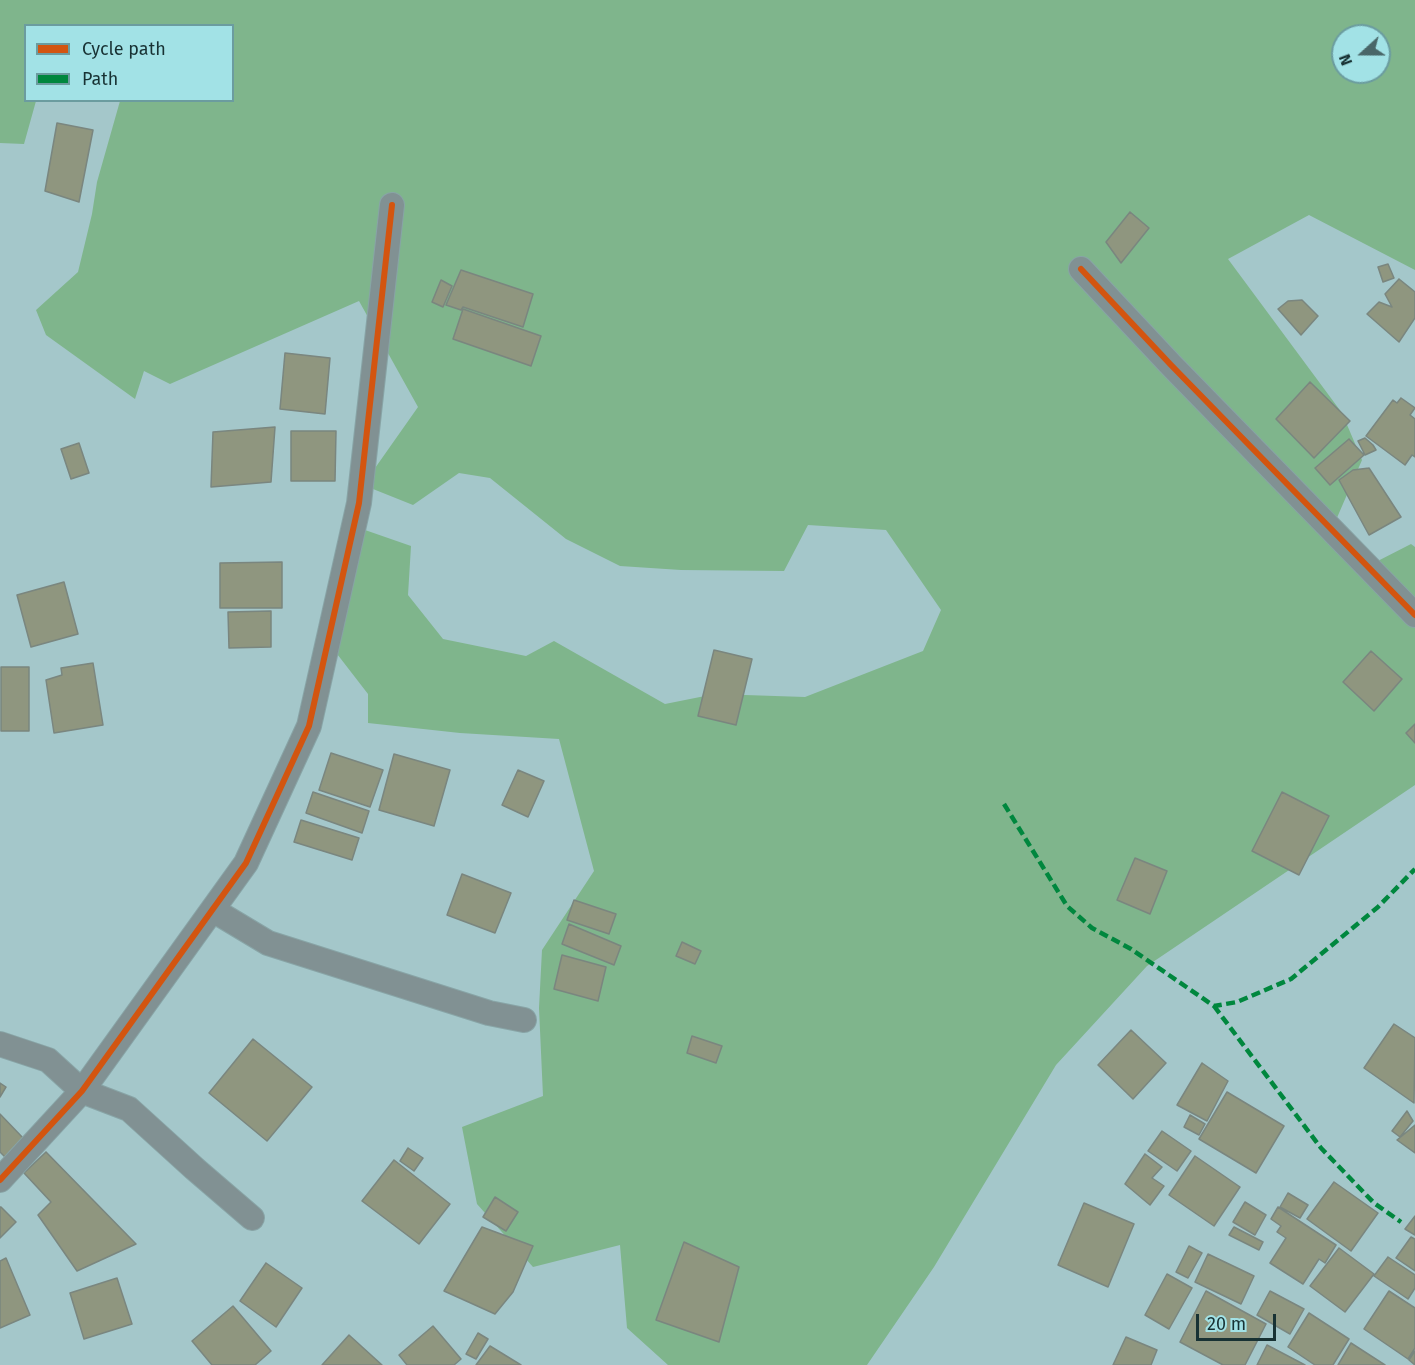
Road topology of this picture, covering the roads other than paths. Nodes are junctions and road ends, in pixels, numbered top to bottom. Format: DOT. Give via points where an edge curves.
graph roads {
  1 [pos="392,205"];
  2 [pos="1081,269"];
  3 [pos="1415,615"];
  4 [pos="213,910"];
  5 [pos="524,1020"];
  6 [pos="0,1044"];
  7 [pos="82,1091"];
  8 [pos="0,1180"];
  9 [pos="252,1218"];
  1 -- 4 [label="street" via="359,503 309,726 246,863"];
  2 -- 3 [label="street"];
  4 -- 5 [label="street" via="268,943 489,1013"];
  4 -- 7 [label="street"];
  6 -- 7 [label="street" via="48,1060"];
  7 -- 8 [label="street"];
  7 -- 9 [label="street" via="129,1109"];
}
